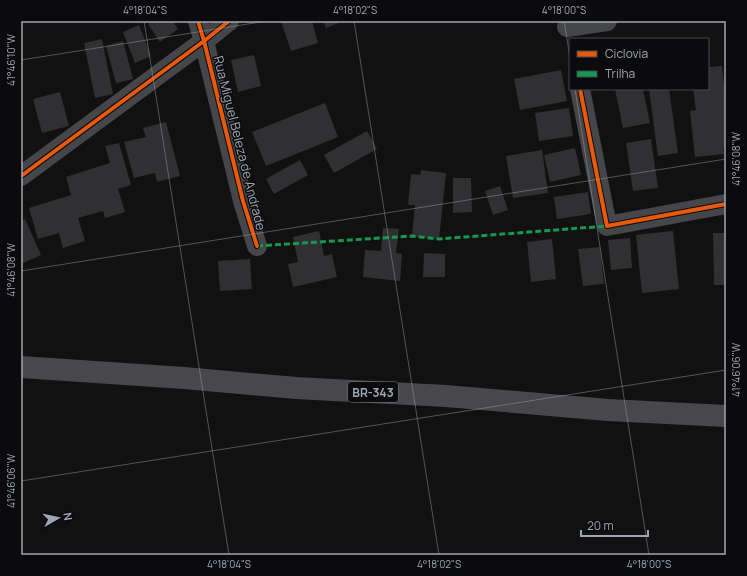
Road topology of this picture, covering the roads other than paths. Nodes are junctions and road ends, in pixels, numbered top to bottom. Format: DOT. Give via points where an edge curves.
graph roads {
  1 [pos="198,21"];
  2 [pos="229,21"];
  3 [pos="607,21"];
  4 [pos="568,30"];
  5 [pos="204,41"];
  6 [pos="580,90"];
  7 [pos="21,176"];
  8 [pos="726,204"];
  9 [pos="257,246"];
  10 [pos="21,367"];
  11 [pos="726,416"];
  1 -- 5 [label="street, Rua Miguel Beleza de Andrade"];
  2 -- 5 [label="street"];
  3 -- 4 [label="street"];
  5 -- 7 [label="street"];
  5 -- 9 [label="street, Rua Miguel Beleza de Andrade" via="243,201"];
  6 -- 8 [label="street" via="607,226"];
  10 -- 11 [label="highway, BR-343" via="296,388 446,396 608,410"];
}
